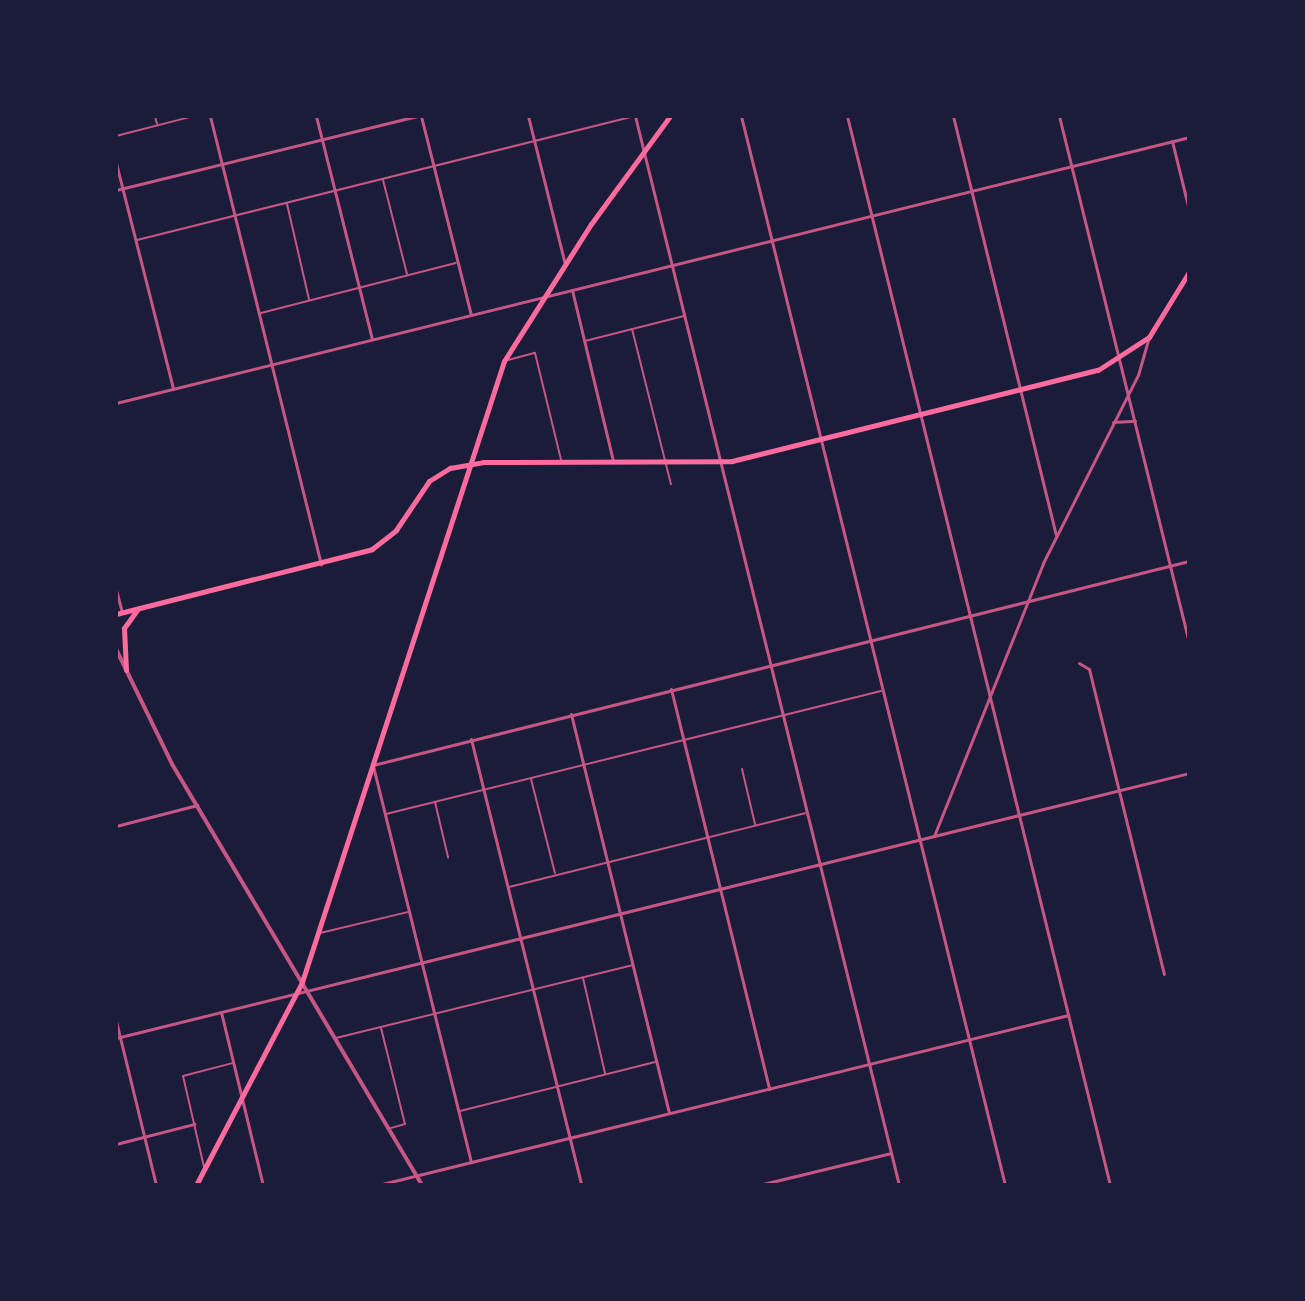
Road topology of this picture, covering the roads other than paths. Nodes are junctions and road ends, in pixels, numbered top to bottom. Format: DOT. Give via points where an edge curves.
graph roads {
  1 [pos="155,116"];
  2 [pos="194,116"];
  3 [pos="210,116"];
  4 [pos="316,116"];
  5 [pos="420,116"];
  6 [pos="528,116"];
  7 [pos="635,116"];
  8 [pos="670,116"];
  9 [pos="741,116"];
  10 [pos="847,116"];
  11 [pos="953,116"];
  12 [pos="1059,116"];
  13 [pos="158,125"];
  14 [pos="116,136"];
  15 [pos="1189,137"];
  16 [pos="322,140"];
  17 [pos="534,141"];
  18 [pos="1172,141"];
  19 [pos="644,154"];
  20 [pos="116,163"];
  21 [pos="222,164"];
  22 [pos="434,166"];
  23 [pos="1072,166"];
  24 [pos="383,179"];
  25 [pos="122,188"];
  26 [pos="116,190"];
  27 [pos="335,191"];
  28 [pos="971,191"];
  29 [pos="287,203"];
  30 [pos="1189,210"];
  31 [pos="871,215"];
  32 [pos="235,216"];
  33 [pos="136,241"];
  34 [pos="772,241"];
  35 [pos="458,263"];
  36 [pos="565,264"];
  37 [pos="671,265"];
  38 [pos="1189,272"];
  39 [pos="407,276"];
  40 [pos="359,288"];
  41 [pos="571,289"];
  42 [pos="544,296"];
  43 [pos="309,301"];
  44 [pos="260,314"];
  45 [pos="471,315"];
  46 [pos="684,316"];
  47 [pos="632,329"];
  48 [pos="1149,337"];
  49 [pos="372,339"];
  50 [pos="584,341"];
  51 [pos="1120,360"];
  52 [pos="504,361"];
  53 [pos="272,363"];
  54 [pos="173,389"];
  55 [pos="1020,390"];
  56 [pos="1128,393"];
  57 [pos="116,403"];
  58 [pos="921,415"];
  59 [pos="1135,421"];
  60 [pos="1113,422"];
  61 [pos="821,439"];
  62 [pos="561,461"];
  63 [pos="613,461"];
  64 [pos="666,461"];
  65 [pos="721,461"];
  66 [pos="471,464"];
  67 [pos="671,484"];
  68 [pos="1056,535"];
  69 [pos="1189,561"];
  70 [pos="321,564"];
  71 [pos="1171,565"];
  72 [pos="116,590"];
  73 [pos="1026,602"];
  74 [pos="139,608"];
  75 [pos="119,613"];
  76 [pos="970,615"];
  77 [pos="870,639"];
  78 [pos="1189,643"];
  79 [pos="116,649"];
  80 [pos="770,663"];
  81 [pos="1079,663"];
  82 [pos="126,670"];
  83 [pos="671,689"];
  84 [pos="883,690"];
  85 [pos="990,696"];
  86 [pos="571,714"];
  87 [pos="783,716"];
  88 [pos="471,739"];
  89 [pos="683,740"];
  90 [pos="373,765"];
  91 [pos="584,765"];
  92 [pos="742,769"];
  93 [pos="1189,773"];
  94 [pos="531,777"];
  95 [pos="483,789"];
  96 [pos="1120,790"];
  97 [pos="435,801"];
  98 [pos="197,805"];
  99 [pos="806,813"];
  100 [pos="385,814"];
  101 [pos="1020,815"];
  102 [pos="116,826"];
  103 [pos="755,826"];
  104 [pos="934,836"];
  105 [pos="706,837"];
  106 [pos="920,839"];
  107 [pos="448,857"];
  108 [pos="608,861"];
  109 [pos="819,865"];
  110 [pos="556,875"];
  111 [pos="507,887"];
  112 [pos="719,889"];
  113 [pos="409,911"];
  114 [pos="620,913"];
  115 [pos="319,933"];
  116 [pos="520,938"];
  117 [pos="422,962"];
  118 [pos="633,965"];
  119 [pos="1164,974"];
  120 [pos="583,977"];
  121 [pos="302,982"];
  122 [pos="533,989"];
  123 [pos="307,991"];
  124 [pos="294,995"];
  125 [pos="221,1012"];
  126 [pos="435,1014"];
  127 [pos="1068,1015"];
  128 [pos="116,1021"];
  129 [pos="380,1027"];
  130 [pos="118,1037"];
  131 [pos="335,1038"];
  132 [pos="969,1039"];
  133 [pos="656,1061"];
  134 [pos="233,1063"];
  135 [pos="869,1064"];
  136 [pos="606,1074"];
  137 [pos="556,1087"];
  138 [pos="769,1089"];
  139 [pos="241,1097"];
  140 [pos="458,1111"];
  141 [pos="669,1113"];
  142 [pos="194,1124"];
  143 [pos="389,1128"];
  144 [pos="144,1137"];
  145 [pos="569,1138"];
  146 [pos="116,1144"];
  147 [pos="891,1153"];
  148 [pos="471,1162"];
  149 [pos="204,1168"];
  150 [pos="417,1175"];
  151 [pos="156,1185"];
  152 [pos="196,1185"];
  153 [pos="263,1185"];
  154 [pos="378,1185"];
  155 [pos="422,1185"];
  156 [pos="581,1185"];
  157 [pos="759,1185"];
  158 [pos="899,1185"];
  159 [pos="1005,1185"];
  160 [pos="1110,1185"];
  1 -- 13 [label="lane"];
  2 -- 13 [label="lane"];
  3 -- 21 [label="street"];
  4 -- 16 [label="street"];
  5 -- 16 [label="street"];
  5 -- 22 [label="street"];
  6 -- 17 [label="street"];
  7 -- 17 [label="lane"];
  7 -- 19 [label="street"];
  8 -- 19 [label="main road"];
  9 -- 34 [label="street"];
  10 -- 31 [label="street"];
  11 -- 28 [label="street"];
  12 -- 23 [label="street"];
  13 -- 14 [label="lane"];
  15 -- 18 [label="street"];
  16 -- 21 [label="street"];
  16 -- 27 [label="street"];
  17 -- 22 [label="lane"];
  17 -- 36 [label="street"];
  18 -- 23 [label="street"];
  18 -- 30 [label="street"];
  19 -- 36 [label="main road"];
  19 -- 37 [label="street"];
  20 -- 25 [label="street"];
  21 -- 25 [label="street"];
  21 -- 32 [label="street"];
  22 -- 24 [label="lane"];
  22 -- 35 [label="street"];
  23 -- 28 [label="street"];
  23 -- 51 [label="street"];
  24 -- 27 [label="lane"];
  24 -- 39 [label="lane"];
  25 -- 26 [label="street"];
  25 -- 33 [label="street"];
  27 -- 29 [label="lane"];
  27 -- 40 [label="street"];
  28 -- 31 [label="street"];
  28 -- 55 [label="street"];
  29 -- 32 [label="lane"];
  29 -- 43 [label="lane"];
  31 -- 34 [label="street"];
  31 -- 58 [label="street"];
  32 -- 33 [label="lane"];
  32 -- 44 [label="street"];
  33 -- 54 [label="street"];
  34 -- 37 [label="street"];
  34 -- 61 [label="street"];
  35 -- 39 [label="lane"];
  35 -- 45 [label="street"];
  36 -- 42 [label="main road"];
  37 -- 41 [label="street"];
  37 -- 46 [label="street"];
  38 -- 48 [label="main road"];
  39 -- 40 [label="lane"];
  40 -- 43 [label="lane"];
  40 -- 49 [label="street"];
  41 -- 42 [label="street"];
  41 -- 50 [label="street"];
  42 -- 45 [label="street"];
  42 -- 52 [label="main road"];
  43 -- 44 [label="lane"];
  44 -- 53 [label="street"];
  45 -- 49 [label="street"];
  46 -- 47 [label="lane"];
  46 -- 65 [label="street"];
  47 -- 50 [label="lane"];
  47 -- 64 [label="lane"];
  48 -- 51 [label="main road"];
  48 -- 56 [label="street"];
  49 -- 53 [label="street"];
  50 -- 63 [label="street"];
  51 -- 55 [label="main road"];
  51 -- 56 [label="street"];
  52 -- 62 [label="lane" via="535,353"];
  52 -- 66 [label="main road"];
  53 -- 54 [label="street"];
  53 -- 70 [label="street"];
  54 -- 57 [label="street"];
  55 -- 58 [label="main road"];
  55 -- 68 [label="street"];
  56 -- 59 [label="street"];
  56 -- 60 [label="street"];
  58 -- 61 [label="main road"];
  58 -- 76 [label="street"];
  59 -- 60 [label="street"];
  59 -- 71 [label="street"];
  60 -- 68 [label="street"];
  61 -- 65 [label="main road"];
  61 -- 77 [label="street"];
  62 -- 63 [label="main road"];
  62 -- 66 [label="main road"];
  63 -- 64 [label="main road"];
  64 -- 65 [label="main road"];
  64 -- 67 [label="lane"];
  65 -- 80 [label="street"];
  66 -- 70 [label="main road" via="436,474 380,545"];
  66 -- 90 [label="main road"];
  68 -- 73 [label="street"];
  69 -- 71 [label="street"];
  70 -- 74 [label="main road"];
  71 -- 73 [label="street"];
  71 -- 78 [label="street"];
  72 -- 75 [label="street"];
  73 -- 76 [label="street"];
  73 -- 85 [label="street"];
  74 -- 75 [label="main road"];
  74 -- 82 [label="main road" via="124,628"];
  76 -- 77 [label="street"];
  76 -- 85 [label="street"];
  77 -- 80 [label="street"];
  77 -- 84 [label="street"];
  79 -- 82 [label="street"];
  80 -- 83 [label="street"];
  80 -- 87 [label="street"];
  81 -- 96 [label="street" via="1089,669"];
  82 -- 98 [label="street"];
  83 -- 86 [label="street"];
  83 -- 89 [label="street"];
  84 -- 87 [label="lane"];
  84 -- 106 [label="street"];
  85 -- 101 [label="street"];
  85 -- 104 [label="street"];
  86 -- 88 [label="street"];
  86 -- 91 [label="street"];
  87 -- 89 [label="lane"];
  87 -- 99 [label="street"];
  88 -- 90 [label="street"];
  88 -- 95 [label="street"];
  89 -- 91 [label="lane"];
  89 -- 105 [label="street"];
  90 -- 100 [label="street"];
  90 -- 115 [label="main road"];
  91 -- 94 [label="lane"];
  91 -- 108 [label="street"];
  92 -- 103 [label="lane"];
  93 -- 96 [label="street"];
  94 -- 95 [label="lane"];
  94 -- 110 [label="lane"];
  95 -- 97 [label="lane"];
  95 -- 111 [label="street"];
  96 -- 101 [label="street"];
  96 -- 119 [label="street"];
  97 -- 100 [label="lane"];
  97 -- 107 [label="lane"];
  98 -- 102 [label="street"];
  98 -- 121 [label="street"];
  99 -- 103 [label="lane"];
  99 -- 109 [label="street"];
  100 -- 113 [label="street"];
  101 -- 104 [label="street"];
  101 -- 127 [label="street"];
  103 -- 105 [label="lane"];
  104 -- 106 [label="street"];
  105 -- 108 [label="lane"];
  105 -- 112 [label="street"];
  106 -- 109 [label="street"];
  106 -- 132 [label="street"];
  108 -- 110 [label="lane"];
  108 -- 114 [label="street"];
  109 -- 112 [label="street"];
  109 -- 135 [label="street"];
  110 -- 111 [label="lane"];
  111 -- 116 [label="street"];
  112 -- 114 [label="street"];
  112 -- 138 [label="street"];
  113 -- 115 [label="lane"];
  113 -- 117 [label="street"];
  114 -- 116 [label="street"];
  114 -- 118 [label="street"];
  115 -- 121 [label="main road"];
  116 -- 117 [label="street"];
  116 -- 122 [label="street"];
  117 -- 123 [label="street"];
  117 -- 126 [label="street"];
  118 -- 120 [label="lane"];
  118 -- 133 [label="street"];
  120 -- 122 [label="lane"];
  120 -- 136 [label="lane"];
  121 -- 123 [label="street"];
  121 -- 124 [label="main road"];
  122 -- 126 [label="lane"];
  122 -- 137 [label="street"];
  123 -- 124 [label="street"];
  123 -- 131 [label="street"];
  124 -- 125 [label="street"];
  124 -- 139 [label="main road"];
  125 -- 130 [label="street"];
  125 -- 134 [label="street"];
  126 -- 129 [label="lane"];
  126 -- 140 [label="street"];
  127 -- 132 [label="street"];
  127 -- 160 [label="street"];
  128 -- 130 [label="street"];
  129 -- 131 [label="lane"];
  129 -- 143 [label="lane" via="405,1124"];
  130 -- 144 [label="street"];
  131 -- 143 [label="street"];
  132 -- 135 [label="street"];
  132 -- 159 [label="street"];
  133 -- 136 [label="lane"];
  133 -- 141 [label="street"];
  134 -- 139 [label="street"];
  134 -- 142 [label="lane" via="183,1076"];
  135 -- 138 [label="street"];
  135 -- 147 [label="street"];
  136 -- 137 [label="lane"];
  137 -- 140 [label="lane"];
  137 -- 145 [label="street"];
  138 -- 141 [label="street"];
  139 -- 149 [label="main road"];
  139 -- 153 [label="street"];
  140 -- 148 [label="street"];
  141 -- 145 [label="street"];
  142 -- 144 [label="street"];
  142 -- 149 [label="lane"];
  143 -- 150 [label="street"];
  144 -- 146 [label="street"];
  144 -- 151 [label="street"];
  145 -- 148 [label="street"];
  145 -- 156 [label="street"];
  147 -- 157 [label="street"];
  147 -- 158 [label="street"];
  148 -- 150 [label="street"];
  149 -- 152 [label="main road"];
  150 -- 154 [label="street"];
  150 -- 155 [label="street"];
}
